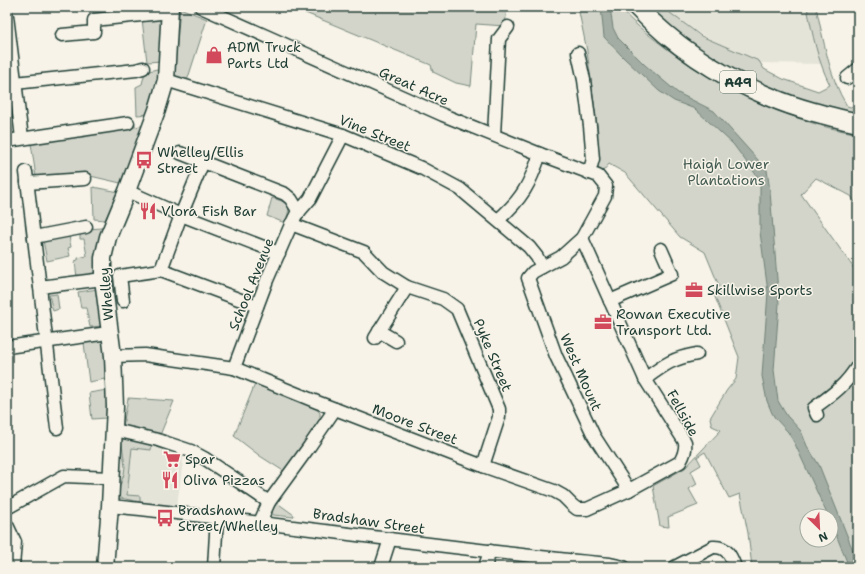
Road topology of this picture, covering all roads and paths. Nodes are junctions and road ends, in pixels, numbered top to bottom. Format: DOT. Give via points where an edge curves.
graph roads {
  1 [pos="201,7"];
  2 [pos="637,7"];
  3 [pos="170,9"];
  4 [pos="7,16"];
  5 [pos="508,27"];
  6 [pos="62,35"];
  7 [pos="578,53"];
  8 [pos="858,69"];
  9 [pos="139,71"];
  10 [pos="847,78"];
  11 [pos="166,80"];
  12 [pos="15,83"];
  13 [pos="128,123"];
  14 [pos="858,123"];
  15 [pos="344,135"];
  16 [pos="494,135"];
  17 [pos="22,138"];
  18 [pos="7,141"];
  19 [pos="180,154"];
  20 [pos="540,154"];
  21 [pos="202,162"];
  22 [pos="589,173"];
  23 [pos="85,180"];
  24 [pos="127,191"];
  25 [pos="299,212"];
  26 [pos="181,215"];
  27 [pos="498,220"];
  28 [pos="291,224"];
  29 [pos="86,227"];
  30 [pos="34,237"];
  31 [pos="582,238"];
  32 [pos="662,249"];
  33 [pos="279,253"];
  34 [pos="542,267"];
  35 [pos="161,270"];
  36 [pos="103,278"];
  37 [pos="40,287"];
  38 [pos="407,287"];
  39 [pos="610,300"];
  40 [pos="123,301"];
  41 [pos="257,306"];
  42 [pos="101,334"];
  43 [pos="396,341"];
  44 [pos="46,342"];
  45 [pos="7,347"];
  46 [pos="697,354"];
  47 [pos="113,356"];
  48 [pos="858,365"];
  49 [pos="234,368"];
  50 [pos="645,379"];
  51 [pos="334,408"];
  52 [pos="812,409"];
  53 [pos="57,428"];
  54 [pos="115,430"];
  55 [pos="483,466"];
  56 [pos="111,478"];
  57 [pos="629,490"];
  58 [pos="270,502"];
  59 [pos="110,506"];
  60 [pos="7,508"];
  61 [pos="583,509"];
  62 [pos="217,517"];
  63 [pos="260,522"];
  64 [pos="7,525"];
  65 [pos="390,539"];
  66 [pos="490,552"];
  67 [pos="553,563"];
  68 [pos="13,567"];
  69 [pos="105,567"];
  70 [pos="214,567"];
  71 [pos="381,567"];
  72 [pos="485,567"];
  73 [pos="624,567"];
  74 [pos="675,567"];
  75 [pos="735,567"];
  1 -- 16 [label="street, Great Acre" via="443,115"];
  2 -- 14 [label="highway, A49" via="679,45 747,87 809,111"];
  3 -- 6 [label="street" via="94,20 94,32"];
  3 -- 11 [label="main road, Whelley"];
  4 -- 12 [label="street"];
  5 -- 16 [label="street" via="500,39"];
  7 -- 22 [label="street" via="590,126 593,159"];
  8 -- 10 [label="street"];
  9 -- 12 [label="street"];
  11 -- 15 [label="street, Vine Street"];
  11 -- 24 [label="main road, Whelley"];
  12 -- 17 [label="street"];
  13 -- 17 [label="street"];
  15 -- 25 [label="street, School Avenue" via="310,199"];
  15 -- 27 [label="street, Vine Street" via="421,168 460,189"];
  16 -- 20 [label="street, Great Acre"];
  17 -- 18 [label="street"];
  19 -- 21 [label="street"];
  20 -- 22 [label="street, Great Acre"];
  20 -- 27 [label="street" via="525,192"];
  21 -- 25 [label="street" via="285,194"];
  21 -- 26 [label="street"];
  22 -- 31 [label="street, Great Acre" via="598,176 606,186 605,196"];
  23 -- 30 [label="street" via="26,177"];
  24 -- 26 [label="street"];
  24 -- 36 [label="main road, Whelley" via="108,237 103,258"];
  25 -- 28 [label="street, School Avenue"];
  26 -- 33 [label="street"];
  26 -- 35 [label="street"];
  27 -- 34 [label="street, Vine Street" via="528,247"];
  28 -- 33 [label="street, School Avenue"];
  28 -- 38 [label="street, Pyke Street" via="364,252 383,272"];
  29 -- 30 [label="street"];
  30 -- 37 [label="street"];
  31 -- 34 [label="street" via="561,257"];
  31 -- 39 [label="street, Fellside"];
  32 -- 39 [label="street" via="673,278"];
  33 -- 41 [label="street, School Avenue"];
  34 -- 57 [label="street, West Mount" via="528,278 556,356 594,436"];
  35 -- 40 [label="street" via="120,276"];
  35 -- 41 [label="street"];
  36 -- 37 [label="street"];
  36 -- 47 [label="main road, Whelley"];
  37 -- 44 [label="street"];
  38 -- 43 [label="street" via="377,335"];
  38 -- 55 [label="street, Pyke Street" via="443,299 457,309 499,409 499,417"];
  39 -- 50 [label="street, Fellside"];
  41 -- 49 [label="street, School Avenue"];
  42 -- 44 [label="street"];
  44 -- 45 [label="street"];
  44 -- 53 [label="street"];
  46 -- 50 [label="street" via="664,364"];
  47 -- 49 [label="street, Moore Street" via="145,355"];
  47 -- 54 [label="main road, Whelley"];
  48 -- 52 [label="street" via="836,392"];
  49 -- 51 [label="street, Moore Street"];
  50 -- 57 [label="street, Fellside" via="684,442 684,455 680,462"];
  51 -- 55 [label="street, Moore Street"];
  51 -- 58 [label="street"];
  54 -- 56 [label="main road, Whelley"];
  54 -- 58 [label="street" via="191,451"];
  55 -- 61 [label="street, Moore Street" via="554,491 577,509"];
  56 -- 59 [label="main road, Whelley"];
  56 -- 60 [label="street" via="64,476"];
  57 -- 61 [label="street, Fellside"];
  58 -- 63 [label="street"];
  59 -- 62 [label="street, Bradshaw Street"];
  59 -- 69 [label="main road, Whelley"];
  62 -- 63 [label="street, Bradshaw Street"];
  62 -- 70 [label="street"];
  63 -- 65 [label="street, Bradshaw Street"];
  64 -- 68 [label="street" via="15,542"];
  65 -- 66 [label="street, Bradshaw Street"];
  65 -- 71 [label="street"];
  66 -- 67 [label="street, Bradshaw Street"];
  66 -- 72 [label="street"];
  67 -- 73 [label="street, Bradshaw Street" via="610,564"];
  74 -- 75 [label="street" via="713,547 726,550"];
}
